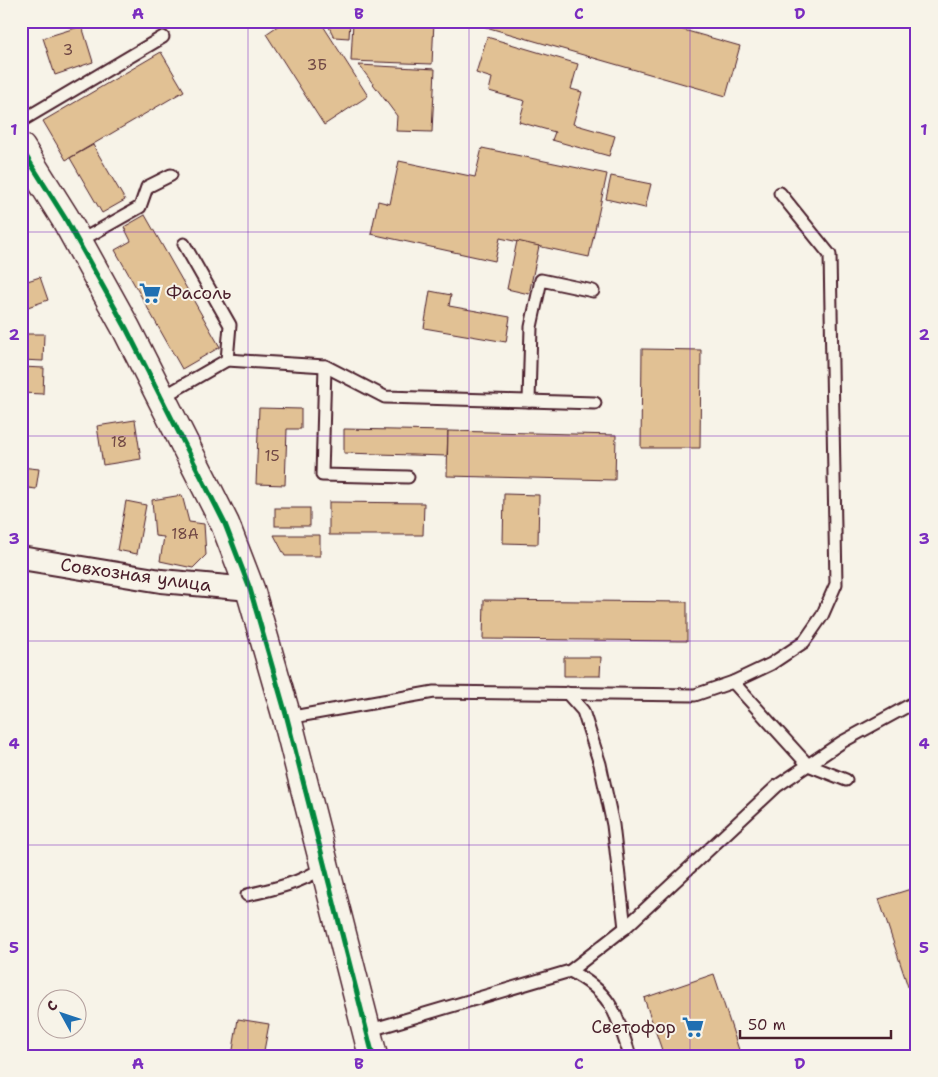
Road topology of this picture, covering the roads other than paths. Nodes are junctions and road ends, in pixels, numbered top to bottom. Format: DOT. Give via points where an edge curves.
graph roads {
  1 [pos="163,37"];
  2 [pos="21,121"];
  3 [pos="21,148"];
  4 [pos="170,174"];
  5 [pos="780,193"];
  6 [pos="78,242"];
  7 [pos="184,244"];
  8 [pos="593,291"];
  9 [pos="227,360"];
  10 [pos="325,366"];
  11 [pos="161,398"];
  12 [pos="529,401"];
  13 [pos="595,403"];
  14 [pos="408,477"];
  15 [pos="21,558"];
  16 [pos="250,589"];
  17 [pos="733,682"];
  18 [pos="567,694"];
  19 [pos="917,701"];
  20 [pos="287,718"];
  21 [pos="808,765"];
  22 [pos="846,780"];
  23 [pos="324,867"];
  24 [pos="246,895"];
  25 [pos="625,928"];
  26 [pos="570,971"];
  27 [pos="370,1043"];
  28 [pos="630,1056"];
  1 -- 2 [label="lane"];
  3 -- 6 [label="street"];
  4 -- 6 [label="lane" via="147,188 140,207"];
  5 -- 17 [label="lane" via="830,255 836,584 822,616 804,642 771,664"];
  6 -- 11 [label="street"];
  7 -- 9 [label="lane" via="230,325"];
  8 -- 12 [label="lane" via="541,280 531,327"];
  9 -- 10 [label="lane"];
  9 -- 11 [label="lane"];
  10 -- 12 [label="lane" via="385,398"];
  10 -- 14 [label="lane" via="322,475"];
  11 -- 16 [label="street" via="225,524"];
  12 -- 13 [label="lane"];
  15 -- 16 [label="street, Совхозная улица" via="161,581"];
  16 -- 20 [label="street"];
  17 -- 18 [label="lane" via="695,695"];
  17 -- 21 [label="lane"];
  18 -- 20 [label="lane" via="434,692"];
  18 -- 25 [label="lane" via="583,711 600,764 613,825"];
  19 -- 21 [label="lane" via="842,742"];
  20 -- 23 [label="street"];
  21 -- 22 [label="lane"];
  21 -- 25 [label="lane" via="777,786"];
  23 -- 24 [label="lane" via="312,876 280,888"];
  23 -- 27 [label="street"];
  25 -- 26 [label="lane"];
  26 -- 27 [label="lane"];
  26 -- 28 [label="lane" via="592,984 616,1012"];
}
